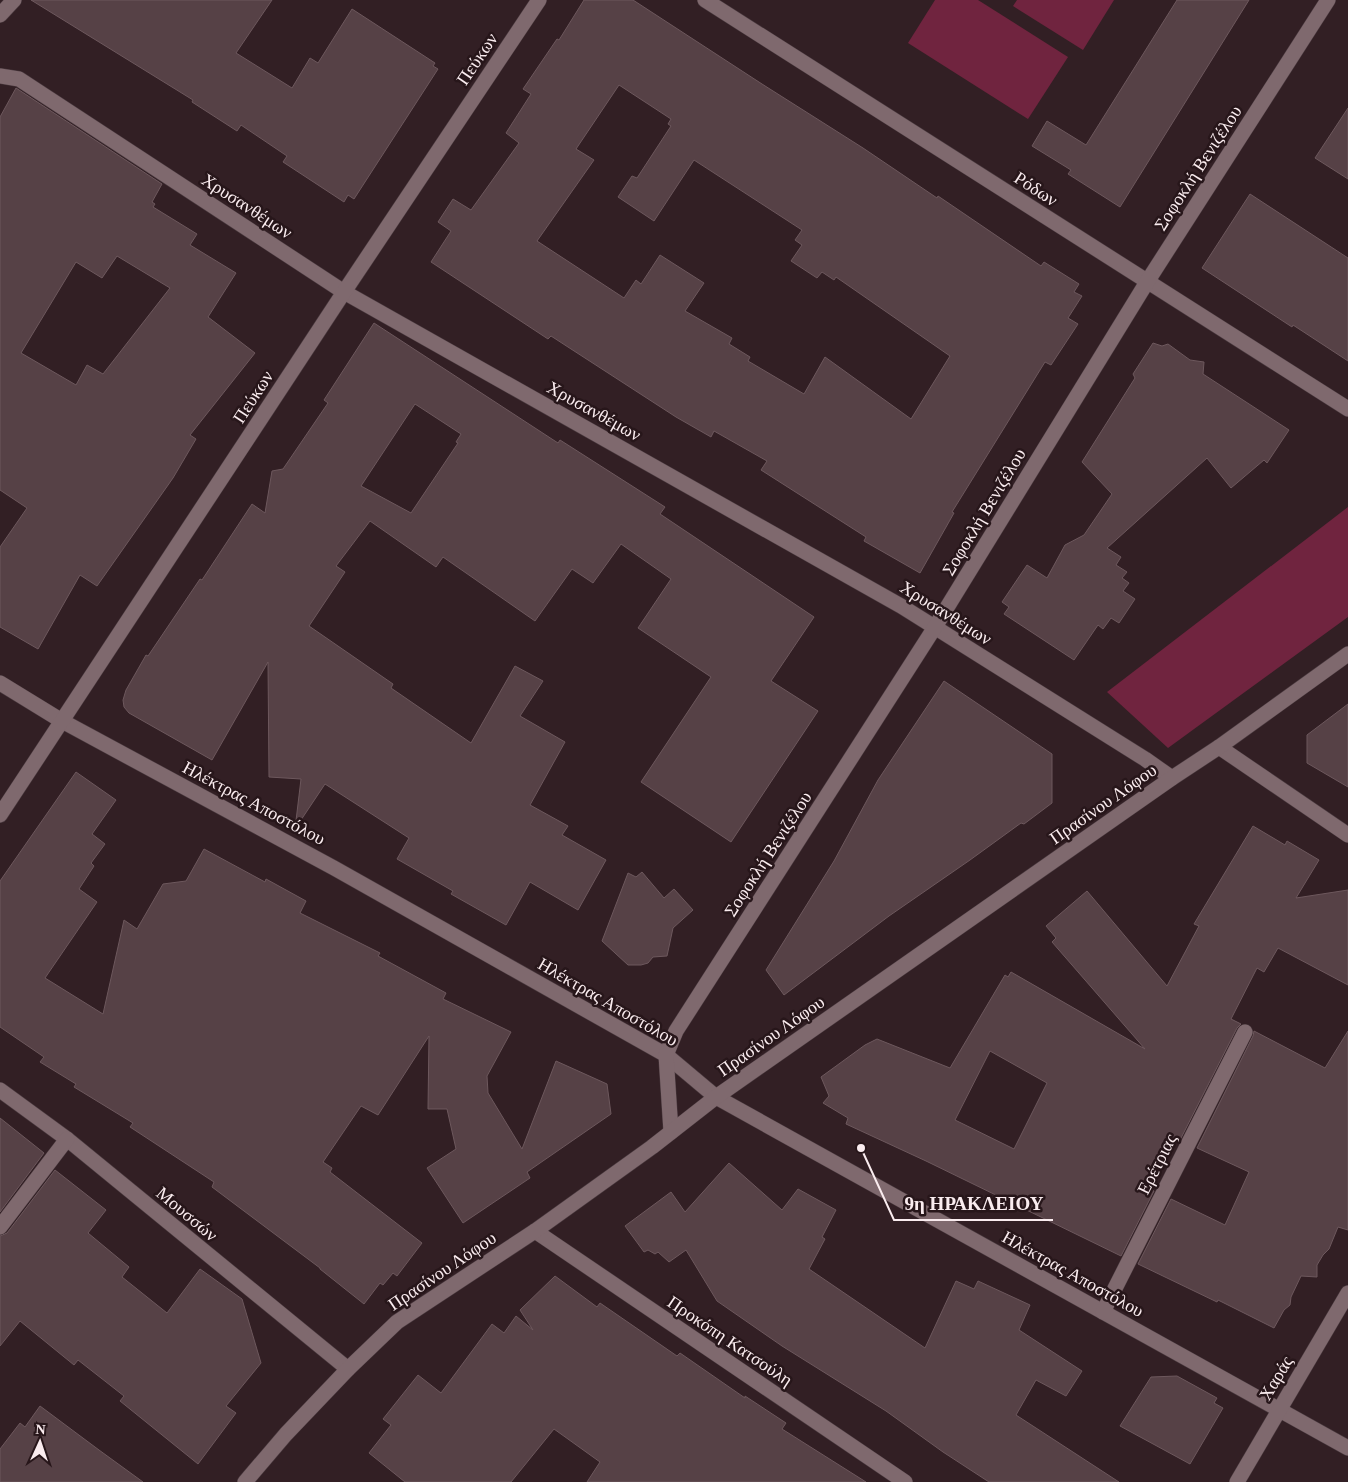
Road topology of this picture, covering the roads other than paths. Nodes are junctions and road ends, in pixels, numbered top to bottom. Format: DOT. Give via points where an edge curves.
graph roads {
  1 [pos="14,0"];
  2 [pos="539,0"];
  3 [pos="704,0"];
  4 [pos="1328,0"];
  5 [pos="0,15"];
  6 [pos="0,76"];
  7 [pos="1147,282"];
  8 [pos="344,292"];
  9 [pos="1348,409"];
  10 [pos="936,627"];
  11 [pos="1348,654"];
  12 [pos="0,684"];
  13 [pos="62,721"];
  14 [pos="1219,747"];
  15 [pos="1172,778"];
  16 [pos="0,815"];
  17 [pos="1348,835"];
  18 [pos="1245,1032"];
  19 [pos="666,1055"];
  20 [pos="0,1090"];
  21 [pos="716,1097"];
  22 [pos="670,1132"];
  23 [pos="67,1139"];
  24 [pos="0,1227"];
  25 [pos="535,1231"];
  26 [pos="1348,1293"];
  27 [pos="1103,1312"];
  28 [pos="348,1368"];
  29 [pos="1279,1409"];
  30 [pos="1348,1448"];
  31 [pos="245,1482"];
  32 [pos="905,1482"];
  33 [pos="1237,1482"];
  1 -- 5 [label="street"];
  2 -- 8 [label="street, Πεύκων"];
  3 -- 7 [label="street, Ρόδων"];
  4 -- 7 [label="street, Σοφοκλή Βενιζέλου"];
  6 -- 8 [label="street, Χρυσανθέμων" via="19,79"];
  7 -- 9 [label="street, Ρόδων"];
  7 -- 10 [label="street, Σοφοκλή Βενιζέλου"];
  8 -- 10 [label="street, Χρυσανθέμων"];
  8 -- 13 [label="street, Πεύκων"];
  10 -- 15 [label="street, Χρυσανθέμων"];
  10 -- 19 [label="street, Σοφοκλή Βενιζέλου" via="676,1031"];
  11 -- 14 [label="street, Πρασίνου Λόφου"];
  12 -- 13 [label="street, Ηλέκτρας Αποστόλου"];
  13 -- 16 [label="street, Πεύκων"];
  13 -- 19 [label="street, Ηλέκτρας Αποστόλου" via="334,868"];
  14 -- 15 [label="street, Πρασίνου Λόφου"];
  14 -- 17 [label="street"];
  15 -- 21 [label="street, Πρασίνου Λόφου"];
  18 -- 27 [label="street, Ερέτριας"];
  19 -- 21 [label="street, Ηλέκτρας Αποστόλου"];
  19 -- 22 [label="street, Σοφοκλή Βενιζέλου"];
  20 -- 23 [label="street, Μουσσών"];
  21 -- 22 [label="street, Πρασίνου Λόφου"];
  21 -- 27 [label="street, Ηλέκτρας Αποστόλου"];
  22 -- 25 [label="street, Πρασίνου Λόφου"];
  23 -- 24 [label="street"];
  23 -- 28 [label="street, Μουσσών"];
  25 -- 28 [label="street, Πρασίνου Λόφου" via="397,1322"];
  25 -- 32 [label="street, Προκόπη Κατσούλη"];
  26 -- 29 [label="street, Χαράς"];
  27 -- 29 [label="street, Ηλέκτρας Αποστόλου"];
  28 -- 31 [label="street, Πρασίνου Λόφου"];
  29 -- 30 [label="street, Ηλέκτρας Αποστόλου"];
  29 -- 33 [label="street, Χαράς"];
}
